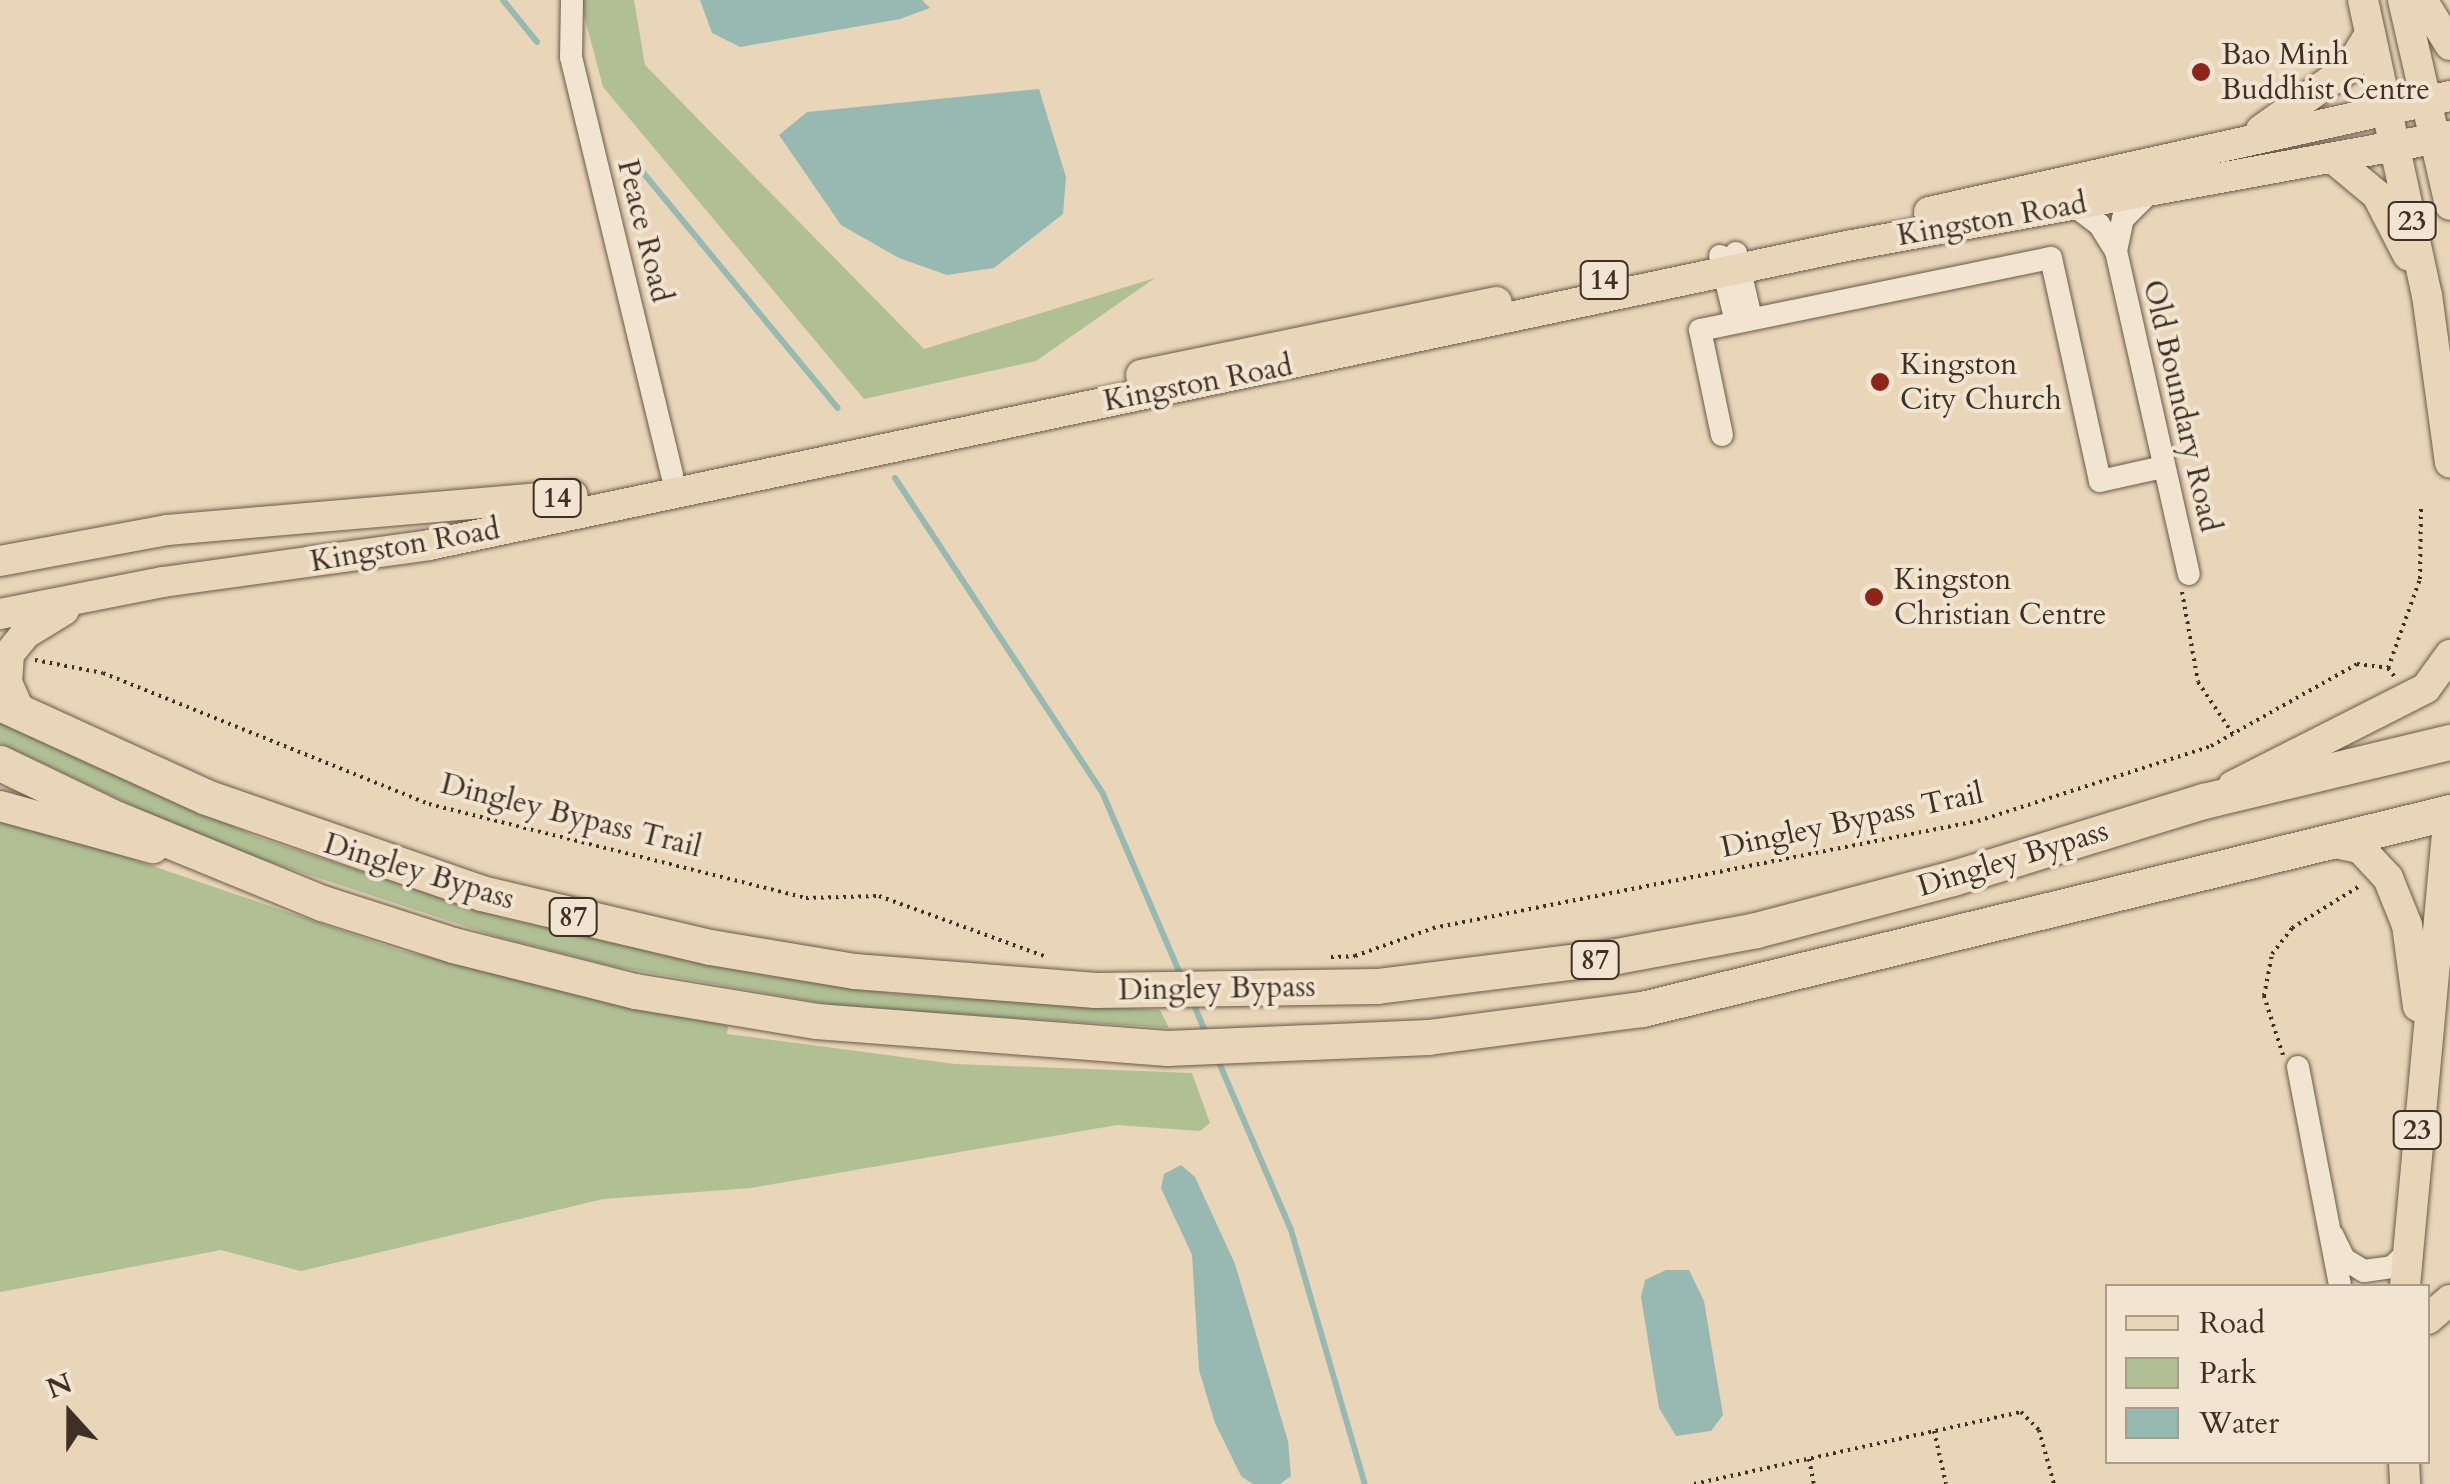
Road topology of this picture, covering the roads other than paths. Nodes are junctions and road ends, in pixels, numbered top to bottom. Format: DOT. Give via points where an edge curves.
graph roads {
  1 [pos="572,0"];
  2 [pos="2363,0"];
  3 [pos="2402,0"];
  4 [pos="2422,0"];
  5 [pos="2370,34"];
  6 [pos="2450,45"];
  7 [pos="2438,98"];
  8 [pos="2388,110"];
  9 [pos="2442,138"];
  10 [pos="2236,142"];
  11 [pos="2396,148"];
  12 [pos="2335,160"];
  13 [pos="2149,193"];
  14 [pos="2072,204"];
  15 [pos="2450,205"];
  16 [pos="2116,251"];
  17 [pos="1730,263"];
  18 [pos="2426,296"];
  19 [pos="1743,320"];
  20 [pos="1722,436"];
  21 [pos="2450,462"];
  22 [pos="2163,467"];
  23 [pos="674,484"];
  24 [pos="167,530"];
  25 [pos="429,545"];
  26 [pos="0,561"];
  27 [pos="2189,574"];
  28 [pos="88,596"];
  29 [pos="0,614"];
  30 [pos="2450,656"];
  31 [pos="10,708"];
  32 [pos="2450,742"];
  33 [pos="0,763"];
  34 [pos="2204,801"];
  35 [pos="2450,802"];
  36 [pos="0,806"];
  37 [pos="2320,841"];
  38 [pos="257,876"];
  39 [pos="2424,1054"];
  40 [pos="2298,1068"];
  41 [pos="2326,1218"];
  42 [pos="2406,1254"];
  43 [pos="2340,1284"];
  44 [pos="2404,1284"];
  45 [pos="2450,1300"];
  46 [pos="2430,1317"];
  1 -- 23 [label="street, Peace Road" via="572,57"];
  2 -- 5 [label="main road, 23"];
  3 -- 7 [label="main road, 23"];
  4 -- 6 [label="main road"];
  5 -- 8 [label="main road, 23"];
  5 -- 10 [label="main road" via="2339,76"];
  7 -- 8 [label="main road, 14"];
  7 -- 9 [label="main road, 23"];
  8 -- 10 [label="main road, Kingston Road / 14"];
  8 -- 11 [label="main road, 23"];
  9 -- 11 [label="main road, 14"];
  9 -- 15 [label="main road, 23"];
  10 -- 17 [label="main road, Kingston Road / 14"];
  11 -- 12 [label="main road, Kingston Road / 14"];
  11 -- 18 [label="main road, 23"];
  12 -- 13 [label="main road, Kingston Road / 14"];
  12 -- 18 [label="main road" via="2377,196"];
  13 -- 14 [label="main road, Kingston Road / 14"];
  13 -- 16 [label="street, Old Boundary Road" via="2123,219"];
  14 -- 16 [label="street, Old Boundary Road" via="2099,224"];
  14 -- 17 [label="main road, Kingston Road / 14"];
  16 -- 22 [label="street, Old Boundary Road"];
  17 -- 19 [label="street"];
  17 -- 23 [label="main road, Kingston Road / 14"];
  18 -- 21 [label="main road, 23"];
  19 -- 20 [label="street" via="1700,330"];
  19 -- 22 [label="street" via="2051,258 2100,481"];
  22 -- 27 [label="street, Old Boundary Road"];
  23 -- 24 [label="main road, Kingston Road / 14" via="491,507"];
  23 -- 25 [label="main road, Kingston Road / 14"];
  24 -- 25 [label="main road" via="246,538 418,530"];
  24 -- 26 [label="main road, Kingston Road / 14"];
  25 -- 28 [label="main road, Kingston Road / 14"];
  28 -- 29 [label="main road, Kingston Road / 14"];
  28 -- 31 [label="main road" via="32,628 9,654"];
  30 -- 34 [label="main road" via="2438,679 2409,697"];
  31 -- 34 [label="highway, Dingley Bypass / 87" via="339,848 554,912 854,971 1156,990 1230,992 1474,977 1756,930"];
  32 -- 34 [label="highway, Dingley Bypass / 87"];
  33 -- 38 [label="highway, Dingley Bypass / 87"];
  35 -- 37 [label="highway, Dingley Bypass / 87"];
  35 -- 39 [label="main road, 23"];
  36 -- 38 [label="main road"];
  37 -- 38 [label="highway, Dingley Bypass / 87" via="1642,1009 1428,1038 1167,1048 889,1029 635,991 453,945"];
  37 -- 39 [label="main road" via="2355,845 2384,872 2407,925"];
  39 -- 42 [label="main road, 23"];
  40 -- 41 [label="street"];
  41 -- 42 [label="street" via="2341,1254 2359,1270 2387,1270"];
  41 -- 43 [label="street"];
  42 -- 44 [label="main road, 23"];
  45 -- 46 [label="main road"];
}
